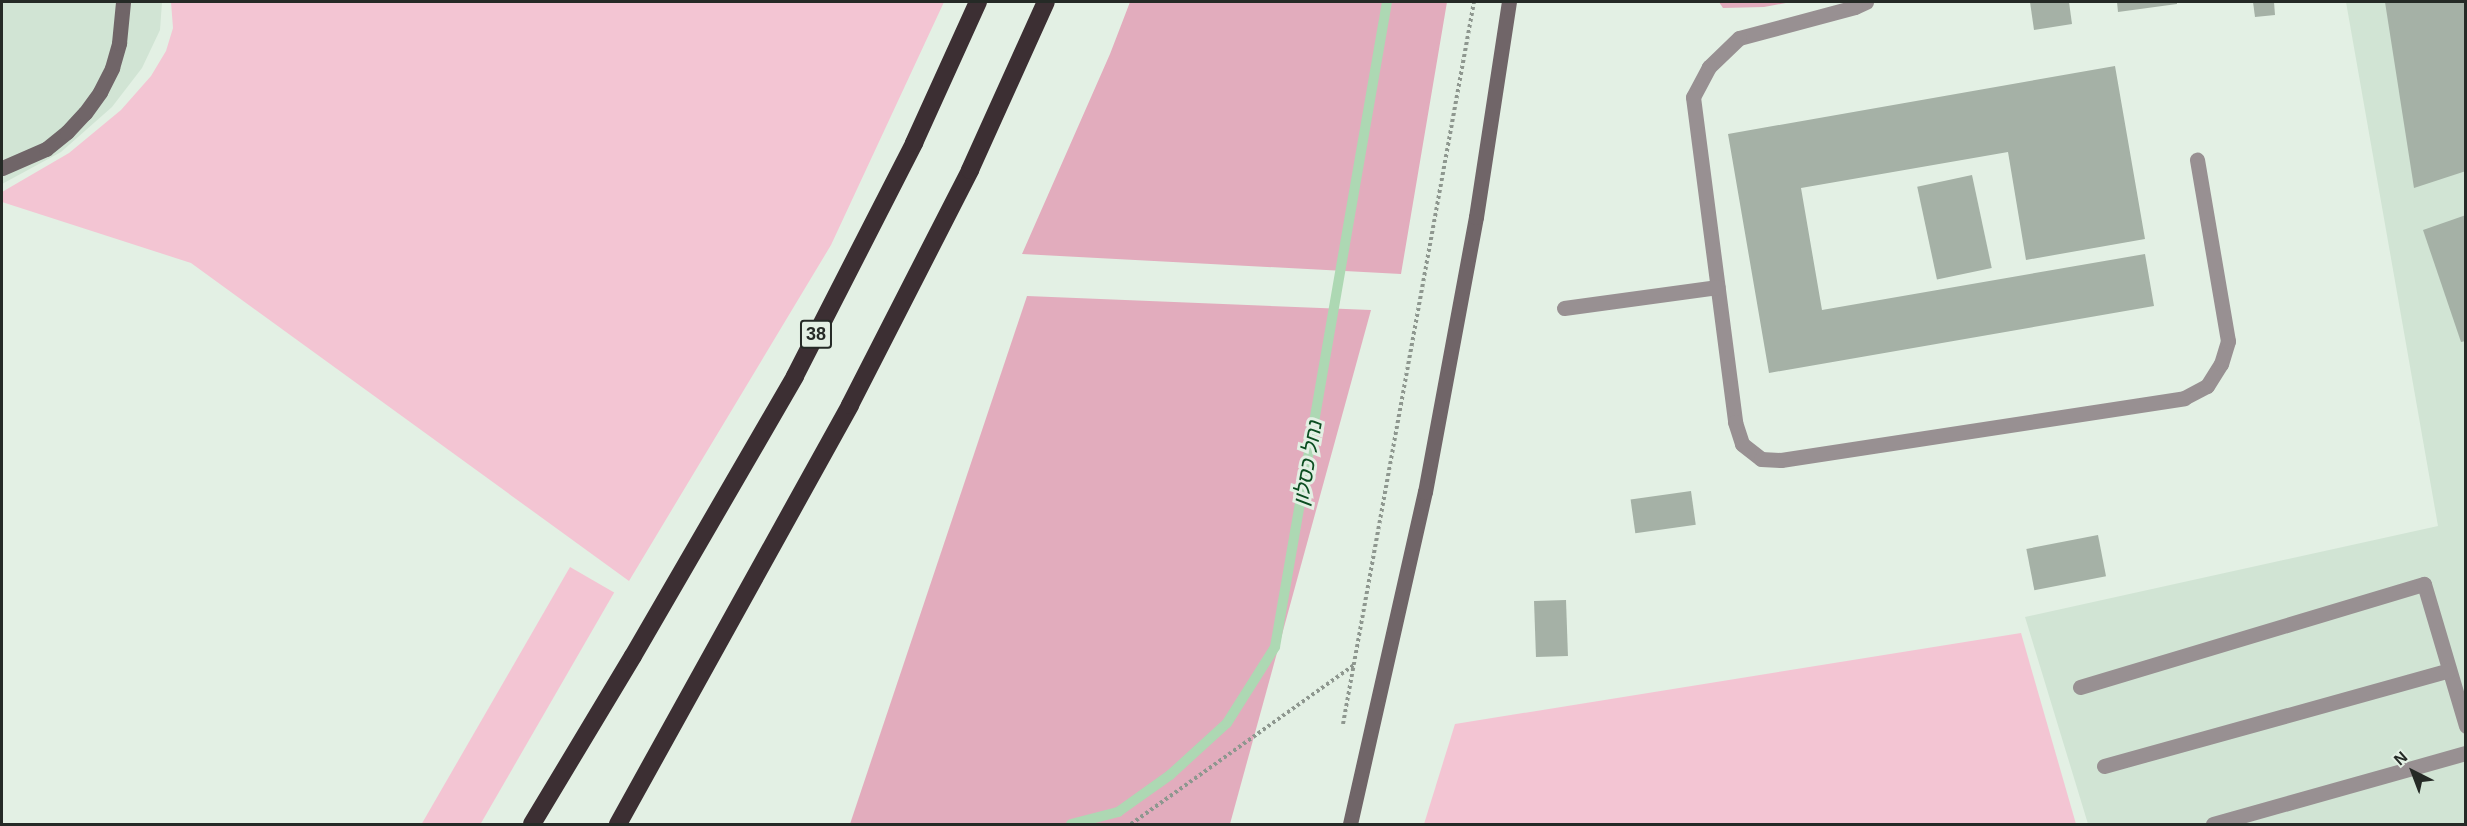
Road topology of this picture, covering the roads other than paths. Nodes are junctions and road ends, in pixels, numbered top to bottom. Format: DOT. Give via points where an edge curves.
graph roads {
  1 [pos="123,2"];
  2 [pos="978,2"];
  3 [pos="1046,2"];
  4 [pos="1509,2"];
  5 [pos="1866,2"];
  6 [pos="2197,160"];
  7 [pos="2,168"];
  8 [pos="1718,287"];
  9 [pos="1564,308"];
  10 [pos="2449,670"];
  11 [pos="2080,687"];
  12 [pos="2466,726"];
  13 [pos="2466,753"];
  14 [pos="2104,766"];
  15 [pos="532,825"];
  16 [pos="618,825"];
  17 [pos="1350,825"];
  18 [pos="2213,825"];
  1 -- 7 [label="main road" via="112,68 85,113 46,148"];
  2 -- 15 [label="highway, 38" via="914,143 795,376"];
  3 -- 16 [label="highway" via="970,170 850,405"];
  4 -- 17 [label="main road" via="1452,354 1395,632"];
  5 -- 8 [label="lane" via="1738,38 1709,67 1693,97"];
  6 -- 8 [label="lane" via="2228,340 2221,364 2207,386 2184,398 1781,460 1761,459 1742,444 1735,422"];
  8 -- 9 [label="lane"];
  10 -- 11 [label="lane" via="2424,584"];
  10 -- 12 [label="lane"];
  10 -- 14 [label="lane"];
  13 -- 18 [label="lane"];
}
